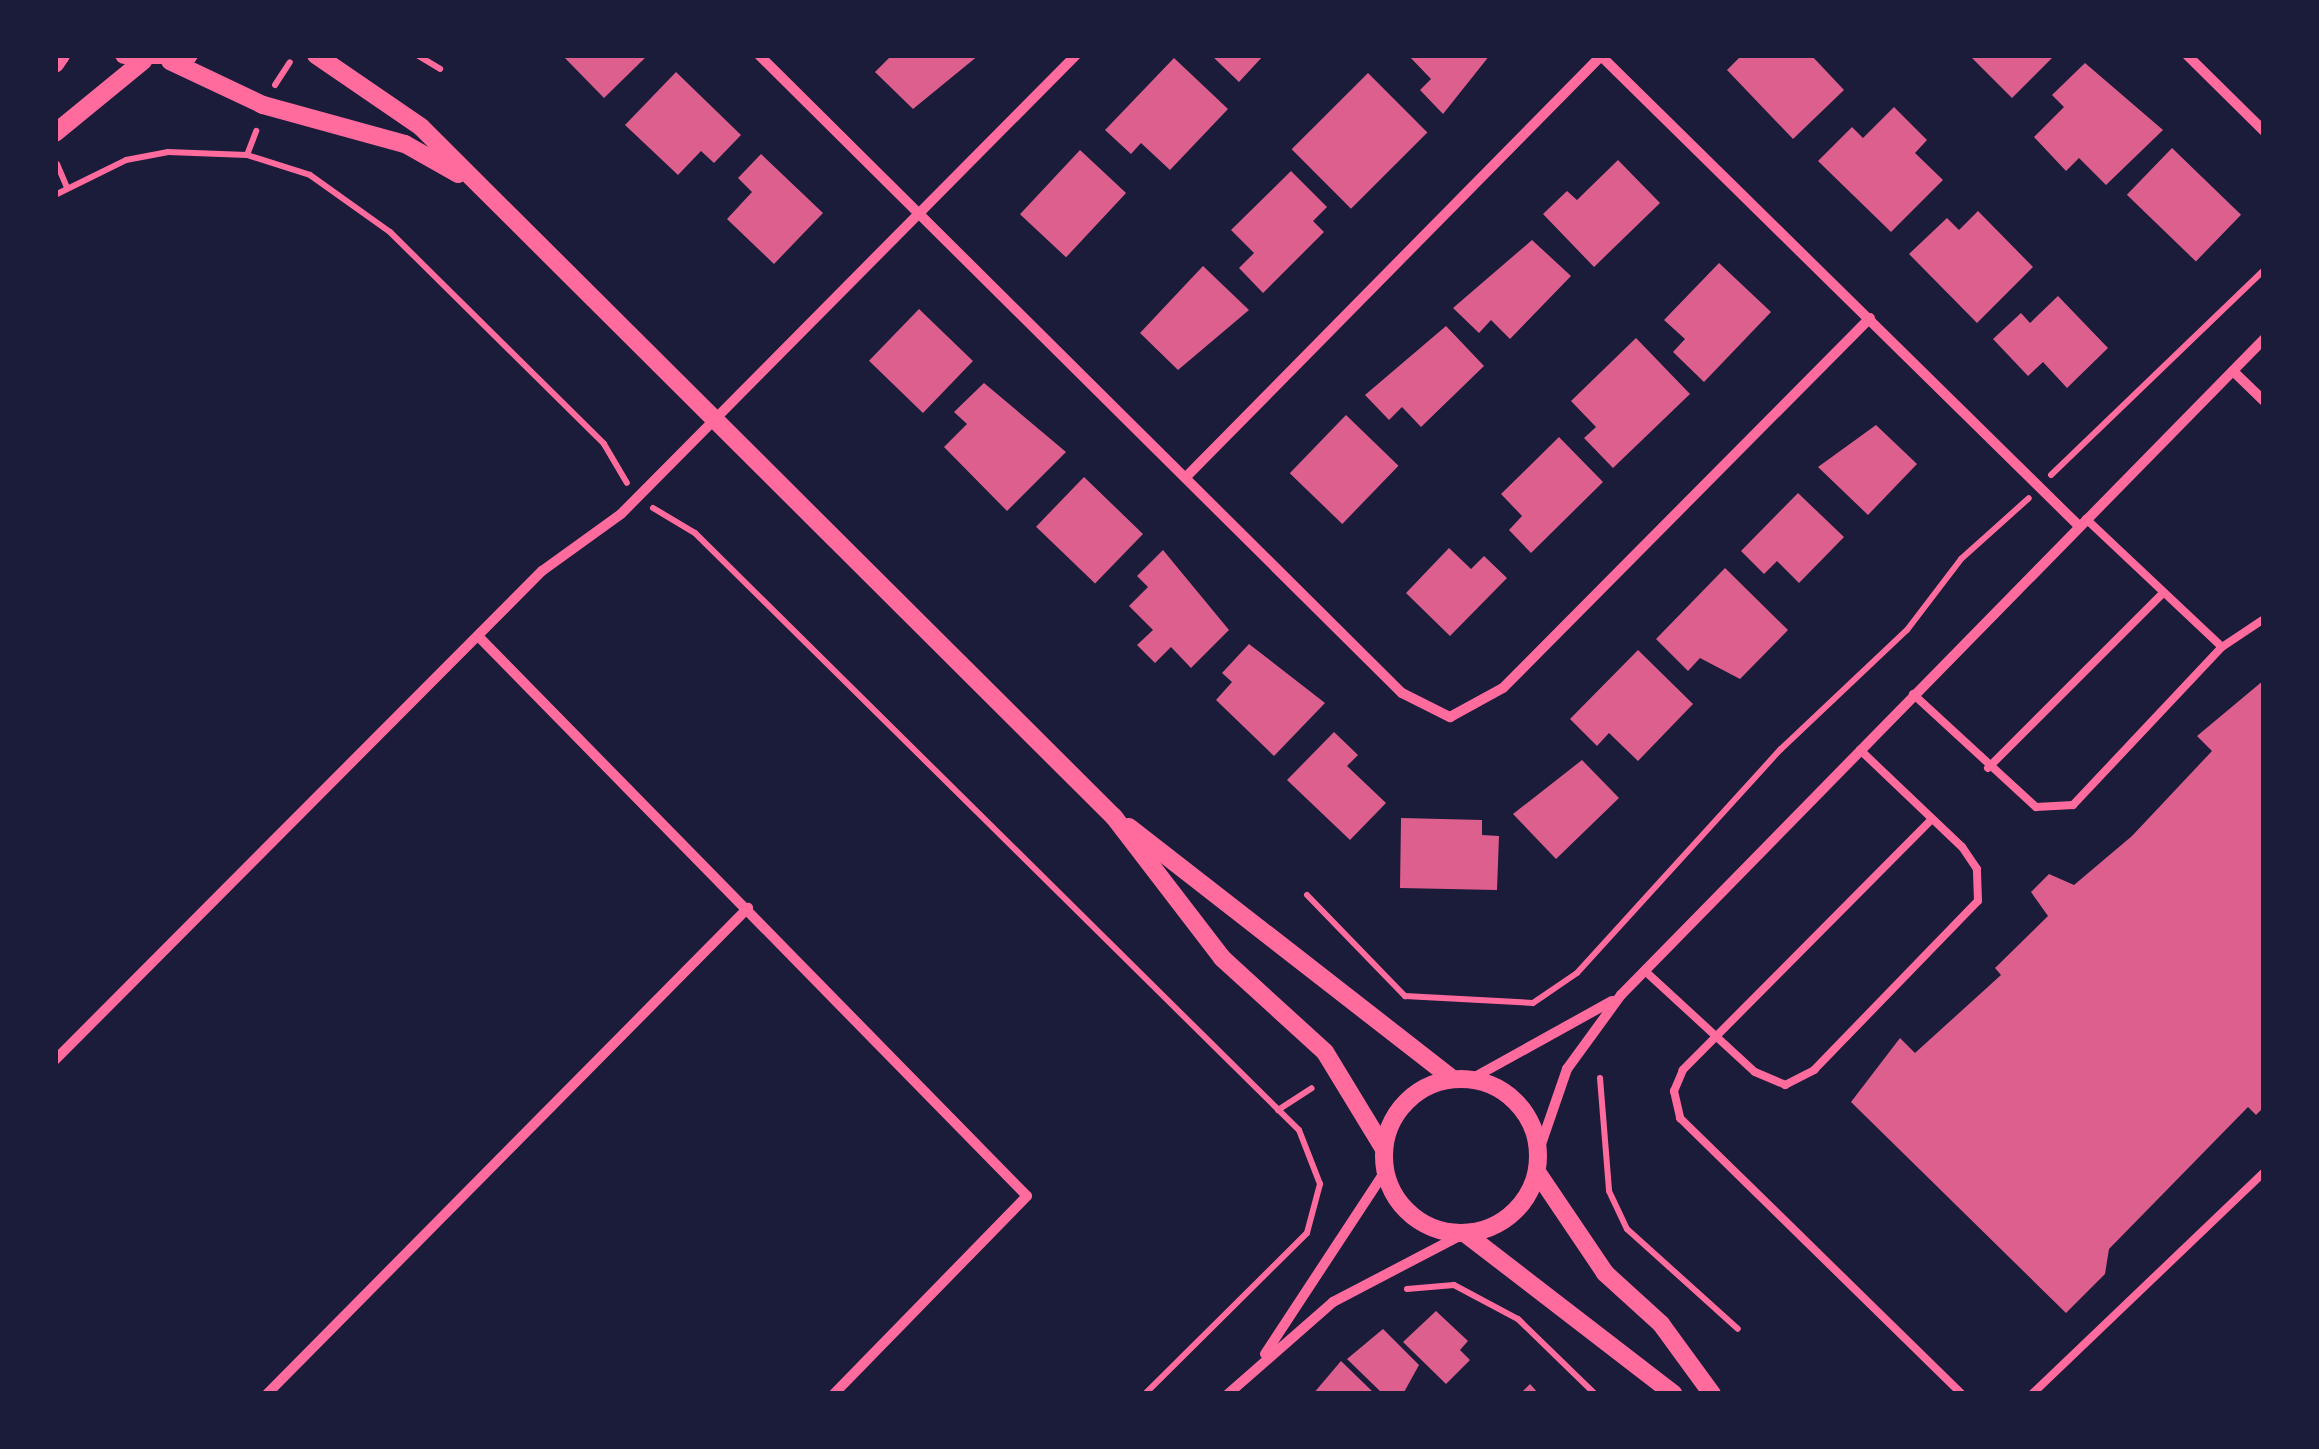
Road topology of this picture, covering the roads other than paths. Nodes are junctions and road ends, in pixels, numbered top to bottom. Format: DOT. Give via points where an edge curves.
graph roads {
  1 [pos="61,55"];
  2 [pos="124,55"];
  3 [pos="189,55"];
  4 [pos="316,55"];
  5 [pos="758,55"];
  6 [pos="1076,55"];
  7 [pos="2187,55"];
  8 [pos="1600,56"];
  9 [pos="143,61"];
  10 [pos="170,61"];
  11 [pos="55,64"];
  12 [pos="2264,131"];
  13 [pos="55,132"];
  14 [pos="474,186"];
  15 [pos="918,215"];
  16 [pos="1870,318"];
  17 [pos="2264,339"];
  18 [pos="2233,371"];
  19 [pos="2264,401"];
  20 [pos="712,422"];
  21 [pos="1186,477"];
  22 [pos="2083,522"];
  23 [pos="2163,593"];
  24 [pos="2264,619"];
  25 [pos="478,636"];
  26 [pos="2222,647"];
  27 [pos="1913,694"];
  28 [pos="1859,750"];
  29 [pos="1988,768"];
  30 [pos="1114,816"];
  31 [pos="1932,818"];
  32 [pos="748,908"];
  33 [pos="1644,971"];
  34 [pos="1621,996"];
  35 [pos="1716,1037"];
  36 [pos="55,1060"];
  37 [pos="1452,1078"];
  38 [pos="1473,1078"];
  39 [pos="1384,1149"];
  40 [pos="1539,1150"];
  41 [pos="1385,1171"];
  42 [pos="1537,1172"];
  43 [pos="2264,1172"];
  44 [pos="1462,1235"];
  45 [pos="1257,1366"];
  46 [pos="267,1394"];
  47 [pos="834,1394"];
  48 [pos="1228,1394"];
  49 [pos="1674,1394"];
  50 [pos="1712,1394"];
  51 [pos="1962,1394"];
  52 [pos="2032,1394"];
  1 -- 11 [label="street"];
  2 -- 9 [label="street"];
  3 -- 10 [label="street"];
  4 -- 14 [label="street" via="422,127"];
  5 -- 15 [label="street"];
  6 -- 15 [label="street"];
  7 -- 12 [label="street"];
  8 -- 16 [label="street"];
  8 -- 21 [label="street"];
  9 -- 10 [label="street"];
  9 -- 13 [label="street"];
  10 -- 14 [label="street" via="263,106 404,144"];
  14 -- 20 [label="street"];
  15 -- 20 [label="street"];
  15 -- 21 [label="street"];
  16 -- 21 [label="street" via="1503,688 1450,717 1402,693"];
  16 -- 22 [label="street"];
  17 -- 18 [label="street"];
  18 -- 19 [label="street"];
  18 -- 22 [label="street"];
  20 -- 25 [label="street"];
  20 -- 30 [label="street"];
  22 -- 23 [label="lane"];
  22 -- 27 [label="street"];
  23 -- 26 [label="lane"];
  23 -- 29 [label="lane"];
  24 -- 26 [label="lane"];
  25 -- 32 [label="street"];
  25 -- 36 [label="street"];
  26 -- 29 [label="lane" via="2073,805 2036,808"];
  27 -- 28 [label="street"];
  27 -- 29 [label="lane"];
  28 -- 31 [label="lane"];
  28 -- 33 [label="street"];
  30 -- 37 [label="street"];
  30 -- 39 [label="street" via="1222,958 1325,1052"];
  31 -- 35 [label="lane"];
  31 -- 35 [label="lane" via="1978,869 1978,901 1814,1070 1785,1085"];
  32 -- 46 [label="street"];
  32 -- 47 [label="street" via="1027,1196"];
  33 -- 34 [label="street"];
  33 -- 35 [label="lane"];
  34 -- 38 [label="street"];
  34 -- 40 [label="street" via="1567,1069"];
  35 -- 51 [label="lane" via="1674,1091 1680,1118"];
  37 -- 38 [label="street"];
  37 -- 39 [label="street" via="1413,1094"];
  38 -- 40 [label="street" via="1525,1111"];
  39 -- 41 [label="street"];
  40 -- 42 [label="street"];
  41 -- 44 [label="street" via="1404,1208"];
  41 -- 45 [label="street"];
  42 -- 44 [label="street" via="1518,1209"];
  42 -- 50 [label="street" via="1605,1273 1661,1324"];
  43 -- 52 [label="lane"];
  44 -- 45 [label="street" via="1333,1302"];
  44 -- 49 [label="street"];
  45 -- 48 [label="street"];
}
